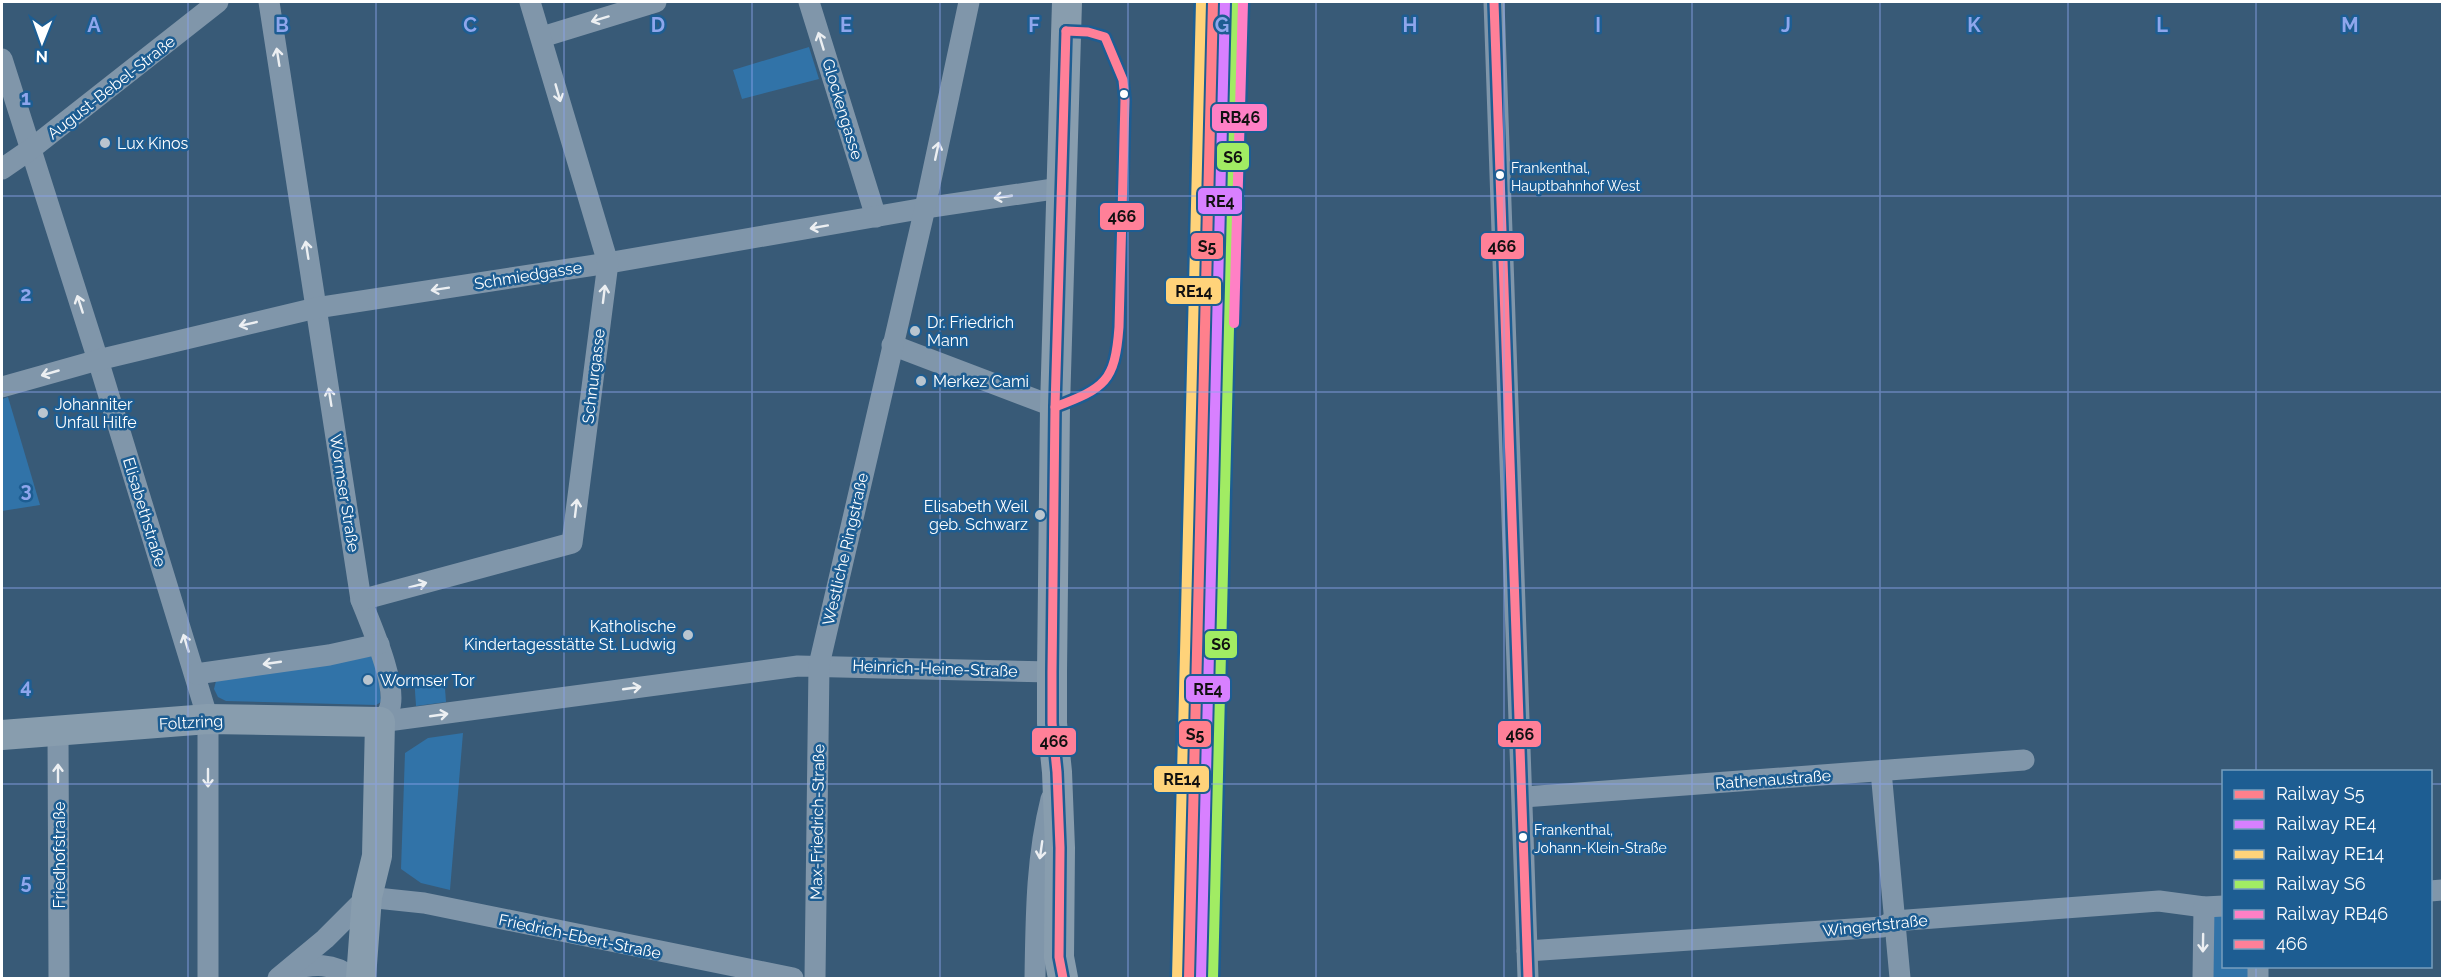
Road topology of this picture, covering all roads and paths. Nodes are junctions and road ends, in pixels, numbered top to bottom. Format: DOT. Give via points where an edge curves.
graph roads {
  1 [pos="218,2"];
  2 [pos="269,2"];
  3 [pos="531,2"];
  4 [pos="656,2"];
  5 [pos="809,2"];
  6 [pos="969,2"];
  7 [pos="1067,2"];
  8 [pos="1494,2"];
  9 [pos="542,37"];
  10 [pos="2,59"];
  11 [pos="31,149"];
  12 [pos="2,169"];
  13 [pos="1060,188"];
  14 [pos="925,208"];
  15 [pos="876,217"];
  16 [pos="608,263"];
  17 [pos="316,308"];
  18 [pos="892,345"];
  19 [pos="98,360"];
  20 [pos="2,387"];
  21 [pos="1055,406"];
  22 [pos="361,600"];
  23 [pos="378,644"];
  24 [pos="819,665"];
  25 [pos="1052,672"];
  26 [pos="196,674"];
  27 [pos="208,719"];
  28 [pos="380,722"];
  29 [pos="58,731"];
  30 [pos="2,735"];
  31 [pos="2024,760"];
  32 [pos="1881,771"];
  33 [pos="1058,772"];
  34 [pos="1523,797"];
  35 [pos="367,897"];
  36 [pos="2214,907"];
  37 [pos="1894,921"];
  38 [pos="1527,951"];
  39 [pos="727,972"];
  40 [pos="282,975"];
  41 [pos="59,978"];
  42 [pos="208,978"];
  43 [pos="352,978"];
  44 [pos="361,978"];
  45 [pos="793,978"];
  46 [pos="814,978"];
  47 [pos="1035,978"];
  48 [pos="1064,978"];
  49 [pos="1528,978"];
  50 [pos="1900,978"];
  51 [pos="2203,978"];
  1 -- 11 [label="street, August-Bebel-Straße"];
  17 -- 2 [label="street, Wormser Straße, one-way"];
  3 -- 9 [label="street, Schnurgasse"];
  4 -- 9 [label="street, one-way"];
  15 -- 5 [label="street, Glockengasse, one-way"];
  14 -- 6 [label="street, Westliche Ringstraße, one-way"];
  7 -- 13 [label="street"];
  8 -- 34 [label="street"];
  9 -- 16 [label="street, Schnurgasse, one-way"];
  10 -- 11 [label="street, Elisabethstraße"];
  11 -- 12 [label="street, August-Bebel-Straße"];
  19 -- 11 [label="street, Elisabethstraße, one-way"];
  13 -- 14 [label="street, Schmiedgasse, one-way"];
  13 -- 21 [label="street"];
  14 -- 15 [label="street, Schmiedgasse"];
  14 -- 18 [label="street, Westliche Ringstraße"];
  15 -- 16 [label="street, Schmiedgasse, one-way"];
  16 -- 17 [label="street, Schmiedgasse, one-way"];
  22 -- 16 [label="street, Schnurgasse, one-way" via="572,543"];
  17 -- 19 [label="street, Schmiedgasse, one-way"];
  22 -- 17 [label="street, Wormser Straße, one-way"];
  18 -- 21 [label="street"];
  18 -- 24 [label="street, Westliche Ringstraße"];
  19 -- 20 [label="street, Schmiedgasse, one-way"];
  26 -- 19 [label="street, Elisabethstraße, one-way"];
  21 -- 25 [label="street"];
  22 -- 23 [label="street, Wormser Straße"];
  23 -- 26 [label="street, one-way"];
  23 -- 28 [label="street, Wormser Straße" via="390,698 390,709"];
  24 -- 25 [label="street, Heinrich-Heine-Straße"];
  28 -- 24 [label="street, one-way"];
  24 -- 46 [label="street, Max-Friedrich-Straße"];
  25 -- 33 [label="street" via="1052,723"];
  26 -- 27 [label="street, Elisabethstraße"];
  27 -- 28 [label="street, Foltzring"];
  27 -- 29 [label="street, Foltzring"];
  27 -- 42 [label="street, Elisabethstraße, one-way"];
  28 -- 35 [label="street, Wormser Straße" via="377,856"];
  29 -- 30 [label="street, Foltzring"];
  41 -- 29 [label="street, Friedhofstraße, one-way"];
  31 -- 32 [label="street, Rathenaustraße"];
  32 -- 34 [label="street, Rathenaustraße"];
  32 -- 37 [label="street"];
  33 -- 47 [label="street, one-way" via="1036,882"];
  33 -- 48 [label="street" via="1059,957"];
  34 -- 38 [label="street"];
  35 -- 39 [label="street, Friedrich-Ebert-Straße" via="417,902"];
  35 -- 40 [label="street"];
  35 -- 44 [label="street, Wormser Straße"];
  36 -- 37 [label="street, Wingertstraße" via="2158,901"];
  36 -- 51 [label="street, one-way"];
  37 -- 38 [label="street, Wingertstraße" via="1882,927"];
  37 -- 50 [label="street"];
  38 -- 49 [label="street"];
  39 -- 45 [label="street, Friedrich-Ebert-Straße"];
  40 -- 43 [label="street" via="317,965 330,966"];
}
